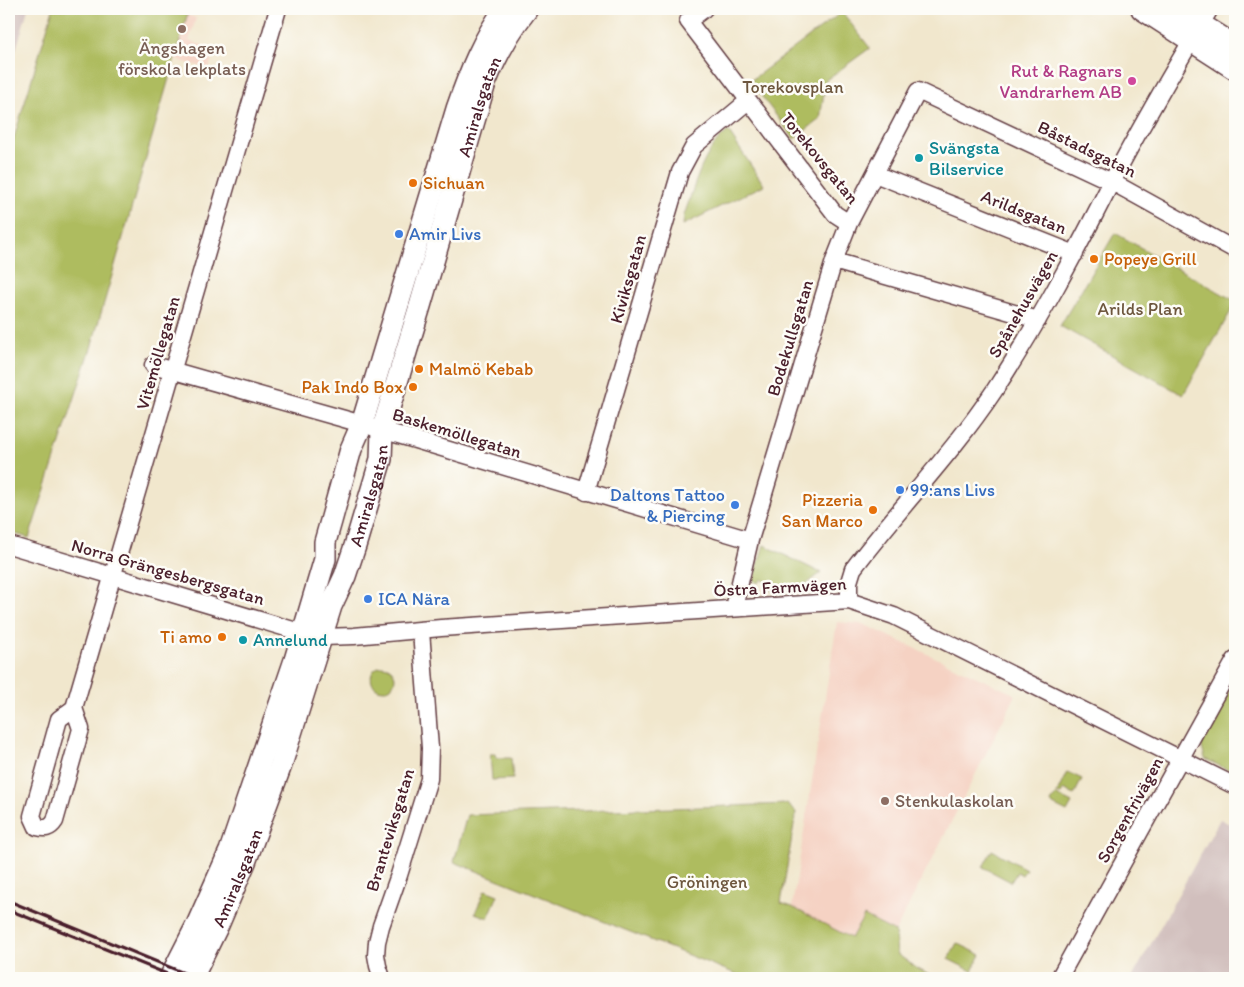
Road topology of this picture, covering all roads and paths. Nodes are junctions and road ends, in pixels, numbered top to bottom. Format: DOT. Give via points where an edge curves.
graph roads {
  1 [pos="278,9"];
  2 [pos="505,9"];
  3 [pos="527,9"];
  4 [pos="704,9"];
  5 [pos="1142,9"];
  6 [pos="1176,9"];
  7 [pos="1201,24"];
  8 [pos="1235,46"];
  9 [pos="1235,69"];
  10 [pos="918,92"];
  11 [pos="748,102"];
  12 [pos="875,174"];
  13 [pos="1112,182"];
  14 [pos="849,223"];
  15 [pos="1235,250"];
  16 [pos="1075,254"];
  17 [pos="834,261"];
  18 [pos="1038,320"];
  19 [pos="153,365"];
  20 [pos="174,370"];
  21 [pos="372,428"];
  22 [pos="586,492"];
  23 [pos="750,540"];
  24 [pos="9,545"];
  25 [pos="112,576"];
  26 [pos="849,601"];
  27 [pos="734,608"];
  28 [pos="421,631"];
  29 [pos="313,636"];
  30 [pos="1235,660"];
  31 [pos="74,708"];
  32 [pos="1181,759"];
  33 [pos="1235,786"];
  34 [pos="170,978"];
  35 [pos="192,978"];
  36 [pos="382,978"];
  37 [pos="1059,978"];
  1 -- 20 [label="street, Vitemöllegatan"];
  2 -- 21 [label="main road, Amiralsgatan" via="470,70 457,109"];
  3 -- 21 [label="main road, Amiralsgatan" via="507,37 485,83 420,306"];
  4 -- 11 [label="street, Torekovsgatan" via="688,21"];
  5 -- 7 [label="main road"];
  6 -- 7 [label="main road"];
  7 -- 8 [label="main road"];
  7 -- 9 [label="main road"];
  7 -- 13 [label="street, Spånehusvägen"];
  10 -- 12 [label="street, Bodekullsgatan"];
  10 -- 13 [label="street, Båstadsgatan"];
  11 -- 14 [label="street, Torekovsgatan" via="835,214"];
  11 -- 22 [label="street, Kiviksgatan" via="694,146 680,172"];
  12 -- 14 [label="street, Bodekullsgatan"];
  12 -- 16 [label="street, Arildsgatan"];
  13 -- 15 [label="street, Båstadsgatan"];
  13 -- 16 [label="street, Spånehusvägen"];
  14 -- 17 [label="street, Bodekullsgatan"];
  16 -- 18 [label="street, Spånehusvägen"];
  17 -- 18 [label="street"];
  17 -- 23 [label="street, Bodekullsgatan"];
  18 -- 26 [label="street, Spånehusvägen" via="961,438 853,569"];
  19 -- 20 [label="street, Baskemöllegatan"];
  20 -- 21 [label="street, Baskemöllegatan"];
  20 -- 25 [label="street, Vitemöllegatan"];
  21 -- 22 [label="street, Baskemöllegatan"];
  21 -- 29 [label="main road, Amiralsgatan" via="351,449 330,521"];
  21 -- 29 [label="main road, Amiralsgatan" via="381,458 345,576"];
  22 -- 23 [label="street, Baskemöllegatan"];
  23 -- 27 [label="street, Bodekullsgatan"];
  24 -- 25 [label="street, Norra Grängesbergsgatan"];
  25 -- 29 [label="street, Norra Grängesbergsgatan"];
  25 -- 31 [label="street, Vitemöllegatan"];
  26 -- 27 [label="street, Östra Farmvägen"];
  26 -- 32 [label="street, Östra Farmvägen" via="894,616"];
  27 -- 28 [label="street, Östra Farmvägen"];
  28 -- 29 [label="street, Östra Farmvägen"];
  28 -- 36 [label="street, Branteviksgatan" via="430,748 429,778 379,934 376,955"];
  29 -- 34 [label="main road, Amiralsgatan" via="230,851 198,925"];
  29 -- 35 [label="main road, Amiralsgatan" via="282,765 245,862"];
  30 -- 32 [label="street, Sorgenfrivägen"];
  31 -- 31 [label="street, Vitemöllegatan" via="59,719 32,816 37,827 48,828 54,821 81,729"];
  32 -- 33 [label="street, Östra Farmvägen"];
  32 -- 37 [label="street, Sorgenfrivägen"];
}
